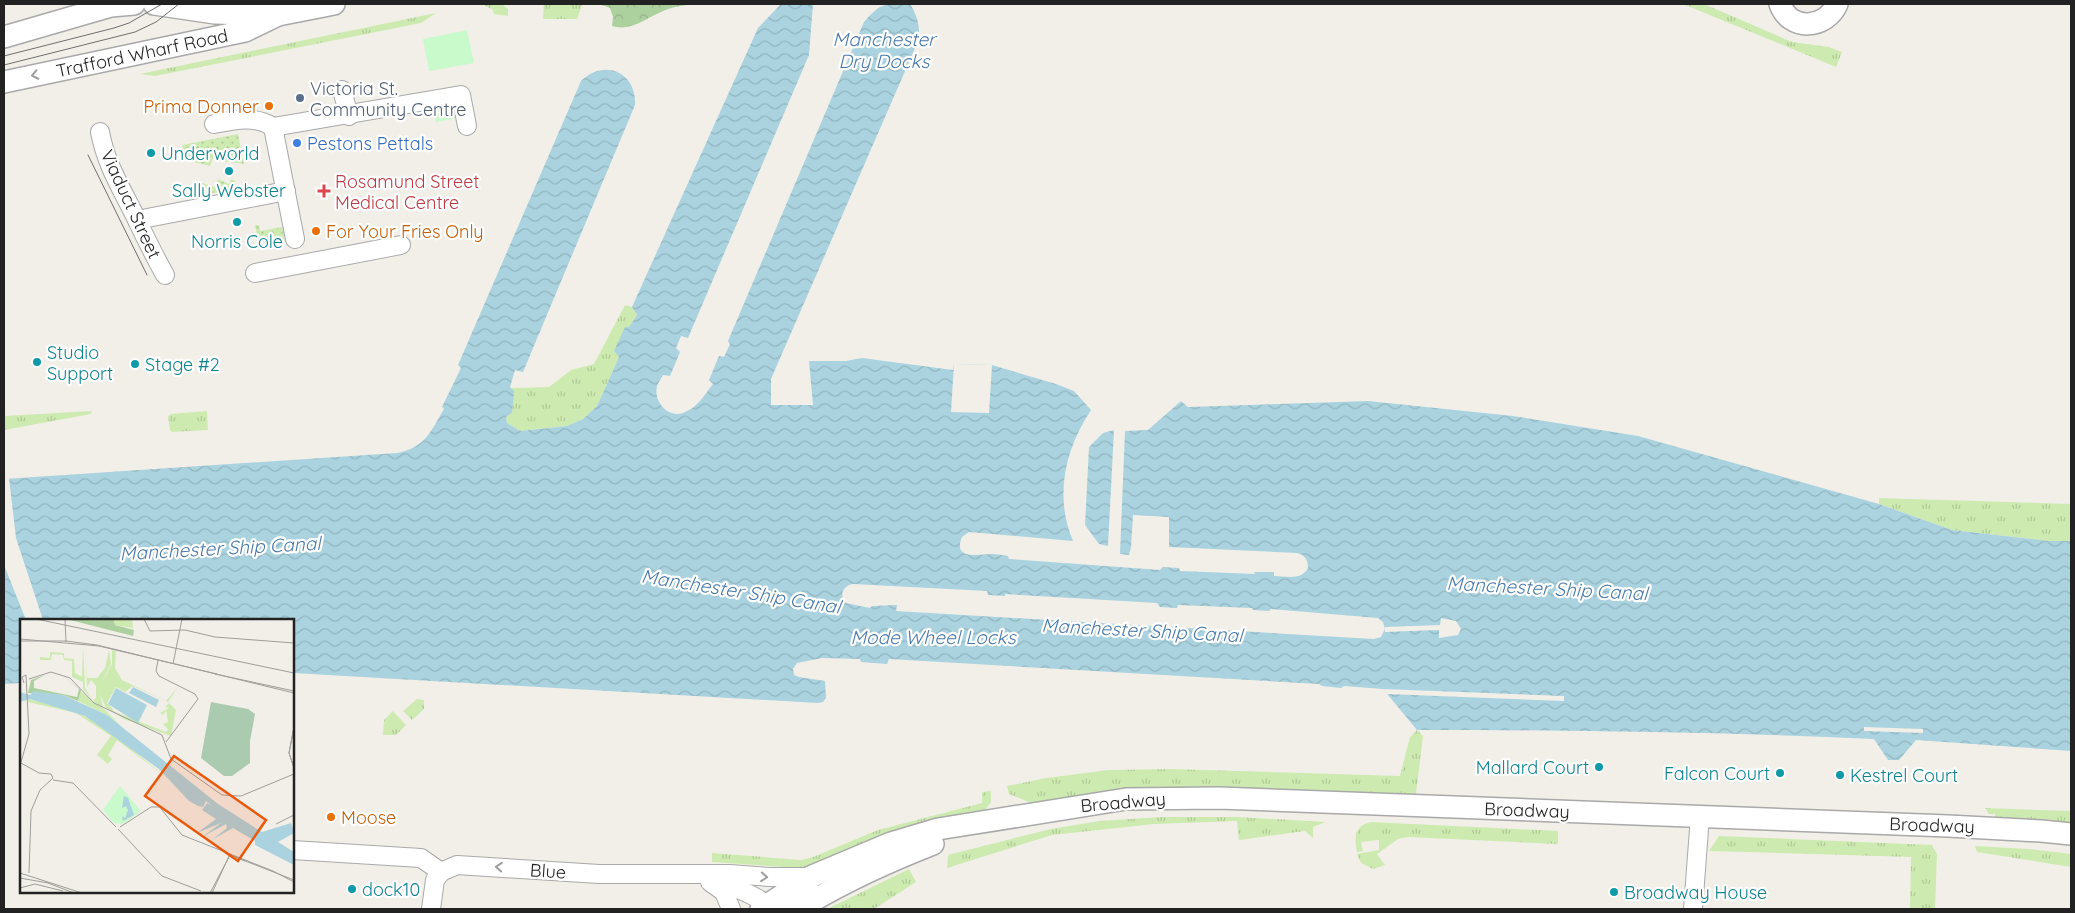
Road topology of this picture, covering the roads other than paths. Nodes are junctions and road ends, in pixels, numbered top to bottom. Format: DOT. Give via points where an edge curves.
graph roads {
  1 [pos="134,4"];
  2 [pos="164,4"];
  3 [pos="334,4"];
  4 [pos="1837,4"];
  5 [pos="1775,5"];
  6 [pos="278,15"];
  7 [pos="194,21"];
  8 [pos="4,37"];
  9 [pos="4,82"];
  10 [pos="342,90"];
  11 [pos="348,116"];
  12 [pos="214,124"];
  13 [pos="468,126"];
  14 [pos="273,127"];
  15 [pos="100,132"];
  16 [pos="286,191"];
  17 [pos="137,220"];
  18 [pos="400,245"];
  19 [pos="297,252"];
  20 [pos="255,274"];
  21 [pos="165,275"];
  22 [pos="1700,816"];
  23 [pos="985,822"];
  24 [pos="2071,834"];
  25 [pos="945,840"];
  26 [pos="294,850"];
  27 [pos="441,872"];
  28 [pos="680,875"];
  29 [pos="810,877"];
  30 [pos="710,882"];
  31 [pos="770,908"];
  32 [pos="431,909"];
  33 [pos="731,909"];
  34 [pos="799,909"];
  35 [pos="1693,909"];
  1 -- 8 [label="street" via="111,6"];
  2 -- 7 [label="street"];
  3 -- 6 [label="street, Trafford Wharf Road"];
  4 -- 5 [label="street" via="1828,18 1811,25 1793,20"];
  6 -- 7 [label="street, Trafford Wharf Road"];
  6 -- 7 [label="street, Trafford Wharf Road" via="245,31"];
  7 -- 9 [label="street, Trafford Wharf Road, one-way" via="168,46"];
  10 -- 11 [label="street"];
  11 -- 13 [label="street" via="461,96"];
  11 -- 14 [label="street"];
  12 -- 14 [label="street" via="242,119 264,121"];
  14 -- 16 [label="street"];
  15 -- 17 [label="street, Viaduct Street" via="116,182"];
  16 -- 17 [label="street"];
  16 -- 19 [label="street"];
  17 -- 21 [label="street, Viaduct Street"];
  18 -- 19 [label="street"];
  19 -- 20 [label="street"];
  22 -- 23 [label="street, Broadway" via="1161,798 1098,802"];
  22 -- 24 [label="street, Broadway" via="2041,830"];
  22 -- 35 [label="street"];
  23 -- 25 [label="street, Broadway"];
  23 -- 29 [label="street, Broadway" via="938,829 892,843"];
  25 -- 31 [label="street, Broadway" via="934,837 913,844"];
  25 -- 34 [label="street, Broadway" via="861,875"];
  26 -- 27 [label="street" via="421,858"];
  28 -- 27 [label="street, Blue, one-way" via="457,865"];
  27 -- 32 [label="street" via="435,880"];
  28 -- 29 [label="street, Blue, one-way"];
  28 -- 30 [label="street"];
  29 -- 31 [label="street, Broadway"];
  30 -- 31 [label="street" via="730,885"];
  30 -- 33 [label="street" via="724,892"];
}
